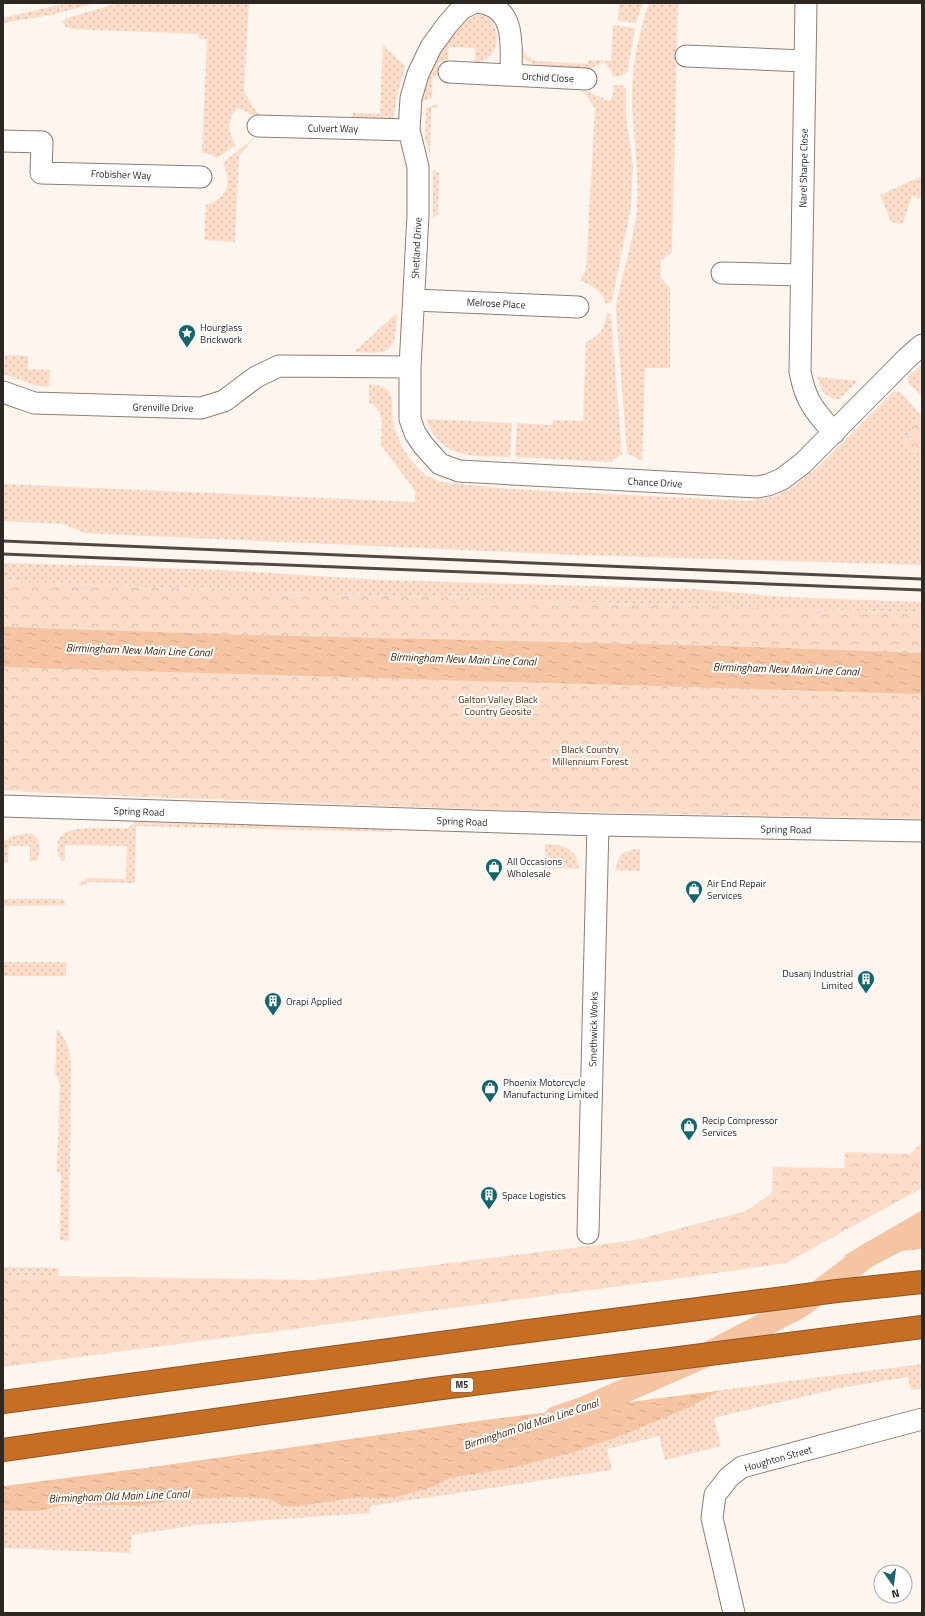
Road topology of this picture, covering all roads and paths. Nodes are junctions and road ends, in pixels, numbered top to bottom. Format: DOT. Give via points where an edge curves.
graph roads {
  1 [pos="473,3"];
  2 [pos="482,3"];
  3 [pos="806,3"];
  4 [pos="686,56"];
  5 [pos="806,61"];
  6 [pos="449,72"];
  7 [pos="511,75"];
  8 [pos="586,79"];
  9 [pos="258,126"];
  10 [pos="409,130"];
  11 [pos="3,141"];
  12 [pos="201,177"];
  13 [pos="722,273"];
  14 [pos="801,275"];
  15 [pos="414,300"];
  16 [pos="578,307"];
  17 [pos="922,345"];
  18 [pos="410,367"];
  19 [pos="3,392"];
  20 [pos="834,433"];
  21 [pos="3,806"];
  22 [pos="598,825"];
  23 [pos="922,831"];
  24 [pos="588,1233"];
  25 [pos="922,1282"];
  26 [pos="922,1327"];
  27 [pos="3,1402"];
  28 [pos="922,1419"];
  29 [pos="3,1450"];
  30 [pos="734,1613"];
  1 -- 10 [label="street" via="461,9 431,47 418,74 411,98"];
  2 -- 7 [label="street, Orchid Close" via="490,4 501,11 509,25"];
  3 -- 5 [label="street, Narel Sharpe Close"];
  4 -- 5 [label="street"];
  5 -- 14 [label="street, Narel Sharpe Close"];
  6 -- 7 [label="street, Orchid Close"];
  7 -- 8 [label="street, Orchid Close"];
  9 -- 10 [label="street, Culvert Way"];
  10 -- 15 [label="street, Shetland Drive" via="418,167"];
  11 -- 12 [label="street, Frobisher Way" via="42,142 41,173"];
  13 -- 14 [label="street"];
  14 -- 20 [label="street, Narel Sharpe Close" via="800,372 811,406"];
  15 -- 16 [label="street, Melrose Place"];
  15 -- 18 [label="street, Shetland Drive"];
  17 -- 20 [label="street, Chance Drive"];
  18 -- 19 [label="street, Grenville Drive" via="279,366 256,377 224,400 201,408 34,403"];
  18 -- 20 [label="street, Chance Drive" via="410,419 415,433 440,464 460,471 757,487 782,479 802,464"];
  21 -- 22 [label="street, Spring Road"];
  22 -- 23 [label="street, Spring Road"];
  22 -- 24 [label="street, Smethwick Works"];
  25 -- 27 [label="highway" via="521,1332"];
  26 -- 29 [label="highway, M5" via="434,1388"];
  28 -- 30 [label="street, Houghton Street" via="742,1467 729,1477 715,1495 712,1518"];
}
